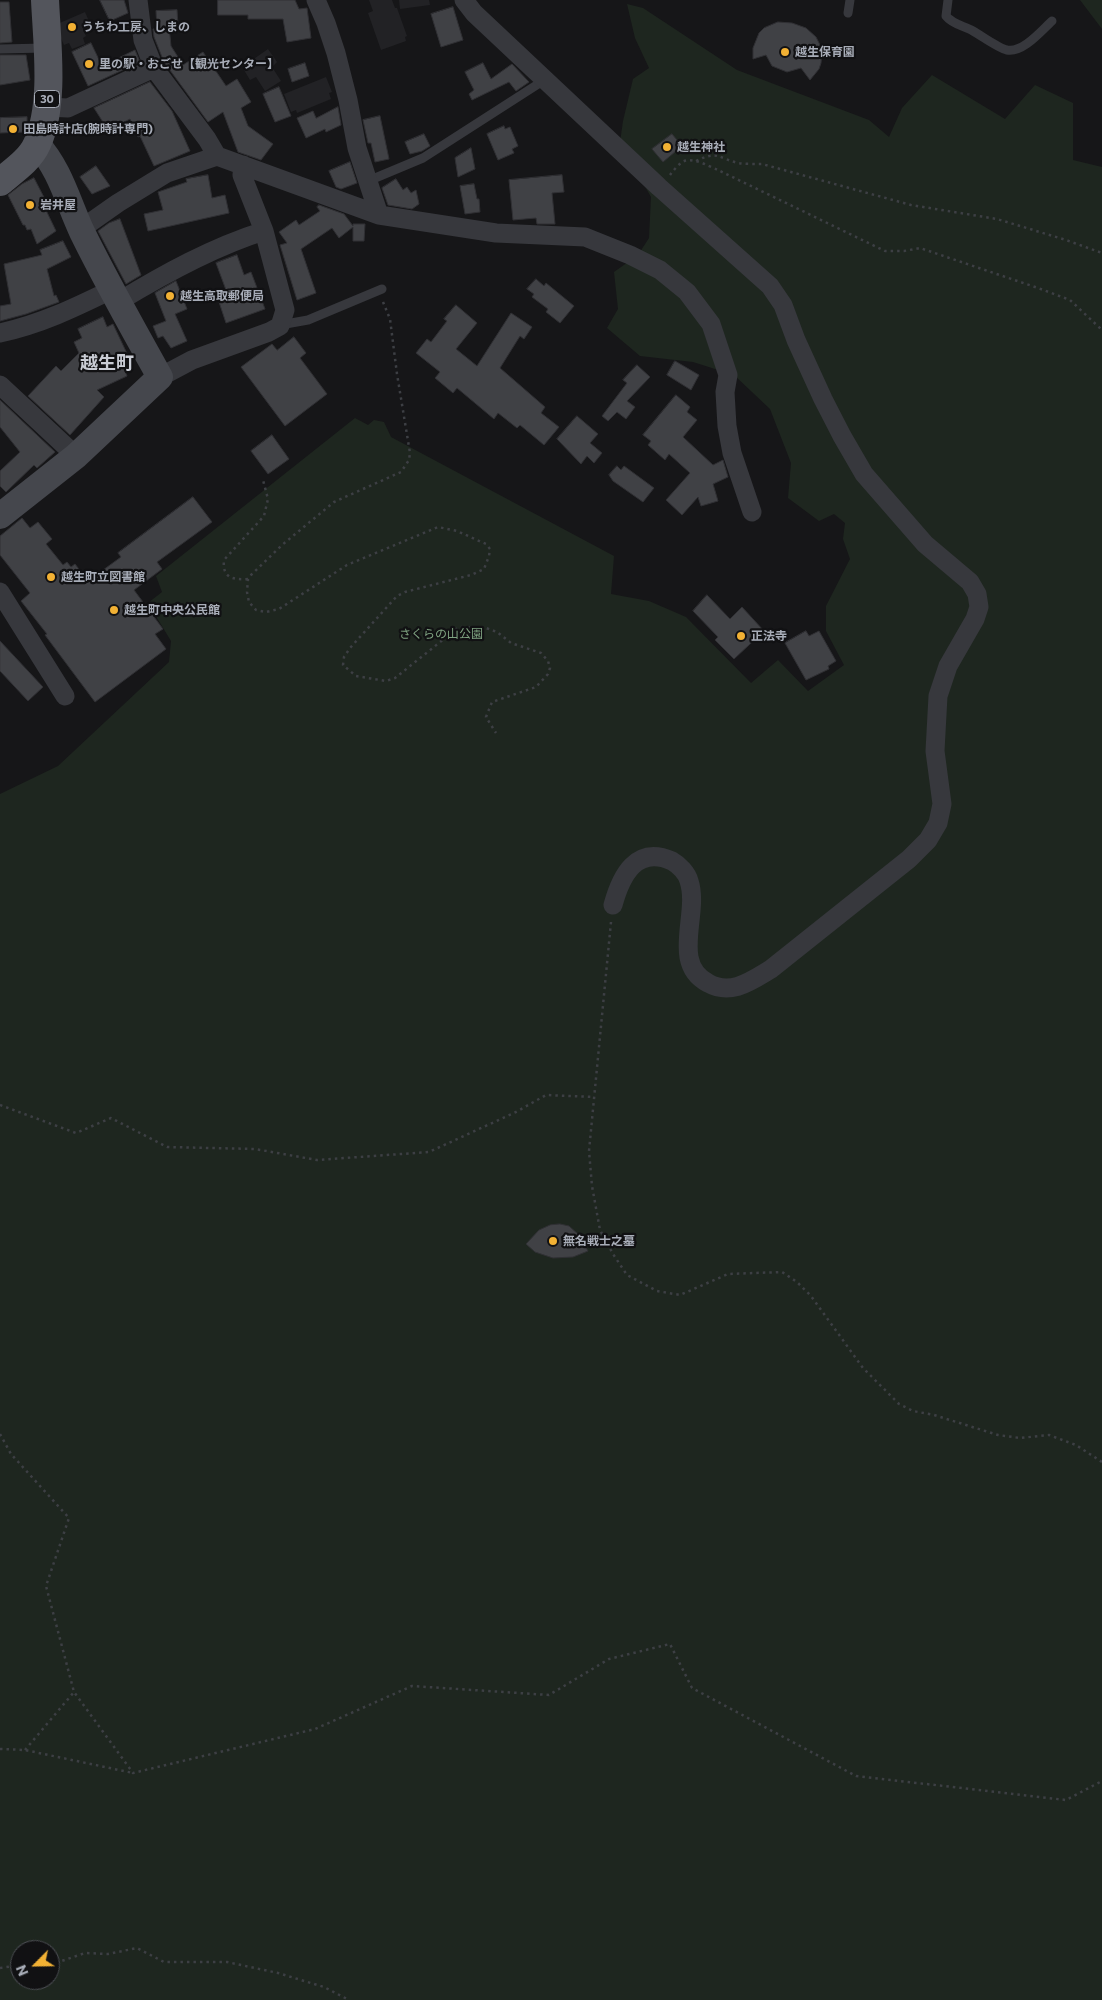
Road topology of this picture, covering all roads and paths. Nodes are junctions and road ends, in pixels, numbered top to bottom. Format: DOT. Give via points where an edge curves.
graph roads {
  1 [pos="45,0"];
  2 [pos="138,0"];
  3 [pos="316,0"];
  4 [pos="464,0"];
  5 [pos="850,0"];
  6 [pos="948,0"];
  7 [pos="848,13"];
  8 [pos="1052,21"];
  9 [pos="47,48"];
  10 [pos="0,49"];
  11 [pos="154,68"];
  12 [pos="546,79"];
  13 [pos="48,107"];
  14 [pos="37,144"];
  15 [pos="217,156"];
  16 [pos="696,161"];
  17 [pos="243,165"];
  18 [pos="368,181"];
  19 [pos="0,182"];
  20 [pos="659,187"];
  21 [pos="378,215"];
  22 [pos="81,229"];
  23 [pos="264,231"];
  24 [pos="1102,253"];
  25 [pos="380,290"];
  26 [pos="114,296"];
  27 [pos="280,326"];
  28 [pos="1102,330"];
  29 [pos="0,333"];
  30 [pos="160,377"];
  31 [pos="0,385"];
  32 [pos="76,456"];
  33 [pos="263,480"];
  34 [pos="752,512"];
  35 [pos="0,516"];
  36 [pos="248,579"];
  37 [pos="0,592"];
  38 [pos="65,696"];
  39 [pos="496,734"];
  40 [pos="613,905"];
  41 [pos="594,1097"];
  42 [pos="0,1105"];
  43 [pos="0,1434"];
  44 [pos="1102,1462"];
  45 [pos="74,1692"];
  46 [pos="0,1749"];
  47 [pos="25,1750"];
  48 [pos="133,1773"];
  49 [pos="1102,1781"];
  50 [pos="60,1962"];
  51 [pos="349,2000"];
  1 -- 9 [label="main road, 30"];
  2 -- 11 [label="street" via="142,40"];
  3 -- 18 [label="street" via="336,53 357,148"];
  4 -- 12 [label="street"];
  5 -- 7 [label="lane"];
  6 -- 8 [label="lane" via="946,16 949,20 1006,50 1023,46"];
  9 -- 10 [label="lane"];
  9 -- 13 [label="main road, 30"];
  11 -- 13 [label="street" via="68,108"];
  11 -- 15 [label="street"];
  12 -- 18 [label="lane" via="423,158"];
  12 -- 20 [label="street"];
  13 -- 14 [label="main road, 30"];
  14 -- 19 [label="main road, 30" via="21,165"];
  14 -- 22 [label="street" via="56,169"];
  15 -- 17 [label="street"];
  15 -- 22 [label="street" via="167,173"];
  16 -- 20 [label="path" via="682,162"];
  16 -- 24 [label="path" via="720,155 737,163 762,164 911,205 996,220"];
  16 -- 28 [label="path" via="885,251 904,252 920,248 1070,300"];
  17 -- 21 [label="street"];
  17 -- 23 [label="street" via="242,175"];
  18 -- 21 [label="street"];
  20 -- 40 [label="street" via="770,286 783,304 823,399 864,474 925,544 970,582 977,594 979,607 948,666 938,696 935,751 942,804 938,823 928,840 884,881 771,969 733,988 720,989 709,984 700,979 691,967 687,952 691,924 689,880 678,865 654,855 644,858 633,865 618,885"];
  21 -- 34 [label="street" via="496,233 585,238 660,270 687,292 711,324 728,375 726,426"];
  22 -- 26 [label="street"];
  23 -- 26 [label="street" via="231,242"];
  23 -- 27 [label="street" via="285,310"];
  25 -- 27 [label="lane" via="308,320"];
  25 -- 36 [label="path" via="390,318 410,453 408,460 400,472 334,502 282,545"];
  26 -- 29 [label="street" via="29,327"];
  26 -- 30 [label="street"];
  27 -- 30 [label="street" via="192,360"];
  30 -- 32 [label="street"];
  31 -- 32 [label="street"];
  32 -- 35 [label="street"];
  33 -- 36 [label="path" via="268,499 264,516 224,560 226,574 234,579"];
  36 -- 39 [label="path" via="249,602 256,610 266,612 279,609 347,565 438,527 457,531 486,544 490,549 484,569 397,596 350,648 344,656 343,665 356,676 386,681 395,678 458,627 486,628 497,632 511,643 541,653 550,668 536,687 492,702 486,717"];
  37 -- 38 [label="street"];
  40 -- 41 [label="path"];
  41 -- 42 [label="path" via="546,1095 429,1152 317,1160 255,1149 167,1147 111,1118 76,1133"];
  41 -- 44 [label="path" via="589,1151 600,1230 627,1275 657,1290 680,1295 728,1274 782,1272 811,1296 863,1368 899,1404 998,1435 1020,1438 1049,1435 1076,1445"];
  43 -- 45 [label="path" via="11,1454 69,1518 46,1586"];
  45 -- 47 [label="path"];
  45 -- 48 [label="path"];
  46 -- 47 [label="path"];
  47 -- 48 [label="path"];
  48 -- 49 [label="path" via="315,1729 412,1686 549,1695 609,1659 670,1644 692,1688 856,1776 1066,1800"];
  50 -- 51 [label="path" via="85,1953 108,1954 137,1948 164,1962 227,1962 278,1973 324,1987"];
}
